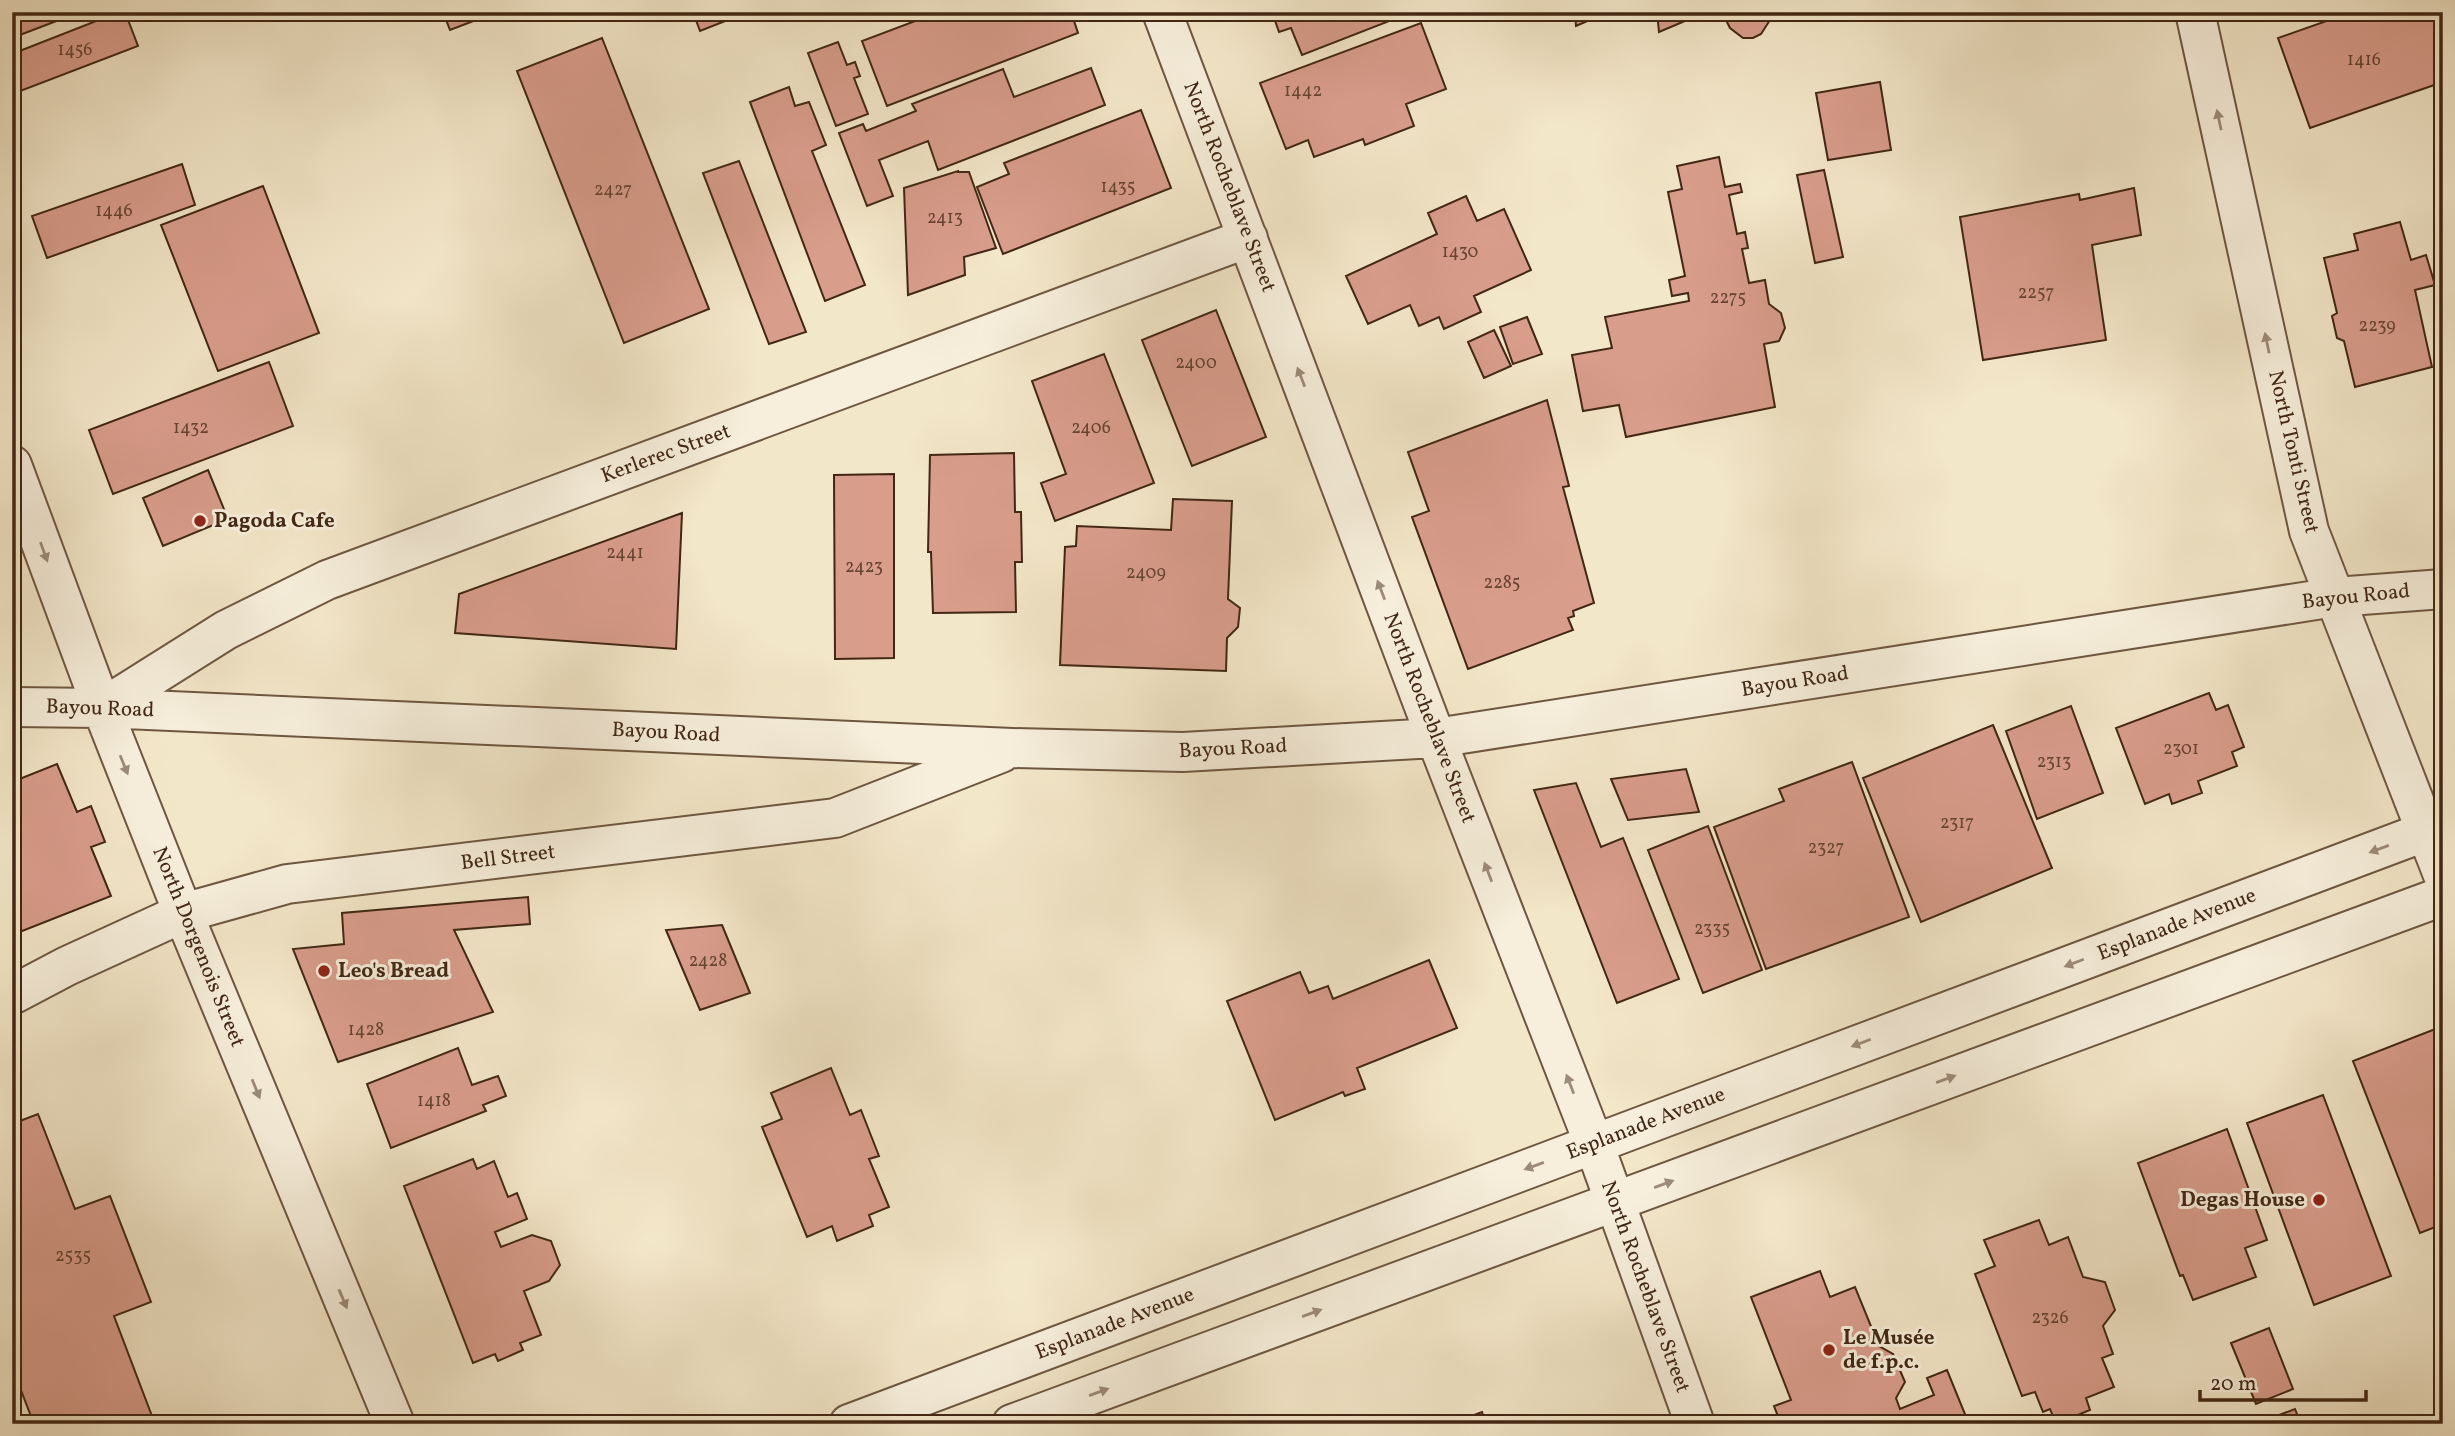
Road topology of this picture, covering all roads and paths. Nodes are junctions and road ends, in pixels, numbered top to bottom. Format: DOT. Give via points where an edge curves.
graph roads {
  1 [pos="1161,12"];
  2 [pos="2195,12"];
  3 [pos="1248,238"];
  4 [pos="12,465"];
  5 [pos="2443,589"];
  6 [pos="2335,597"];
  7 [pos="12,707"];
  8 [pos="102,708"];
  9 [pos="1436,737"];
  10 [pos="1012,748"];
  11 [pos="2434,828"];
  12 [pos="2443,876"];
  13 [pos="2443,896"];
  14 [pos="183,913"];
  15 [pos="12,995"];
  16 [pos="1594,1144"];
  17 [pos="1613,1202"];
  18 [pos="395,1424"];
  19 [pos="849,1424"];
  20 [pos="1012,1424"];
  21 [pos="1695,1424"];
  1 -- 3 [label="street, North Rocheblave Street"];
  6 -- 2 [label="street, North Tonti Street, one-way" via="2309,531"];
  3 -- 8 [label="street, Kerlerec Street" via="327,580 226,630"];
  9 -- 3 [label="street, North Rocheblave Street, one-way"];
  4 -- 8 [label="street, North Dorgenois Street, one-way"];
  5 -- 6 [label="street, Bayou Road"];
  6 -- 9 [label="street, Bayou Road"];
  6 -- 11 [label="street, North Tonti Street"];
  7 -- 8 [label="street, Bayou Road"];
  8 -- 10 [label="street, Bayou Road"];
  8 -- 14 [label="street, North Dorgenois Street, one-way"];
  9 -- 10 [label="street, Bayou Road" via="1183,752"];
  16 -- 9 [label="street, North Rocheblave Street, one-way"];
  10 -- 14 [label="street, Bell Street" via="835,818 287,884"];
  11 -- 12 [label="street, North Tonti Street"];
  11 -- 16 [label="street, Esplanade Avenue, one-way"];
  17 -- 13 [label="street, one-way"];
  14 -- 15 [label="street, Bell Street"];
  14 -- 18 [label="street, North Dorgenois Street, one-way"];
  16 -- 17 [label="street, North Rocheblave Street"];
  16 -- 19 [label="street, Esplanade Avenue, one-way"];
  20 -- 17 [label="street, one-way"];
  17 -- 21 [label="street, North Rocheblave Street"];
}
